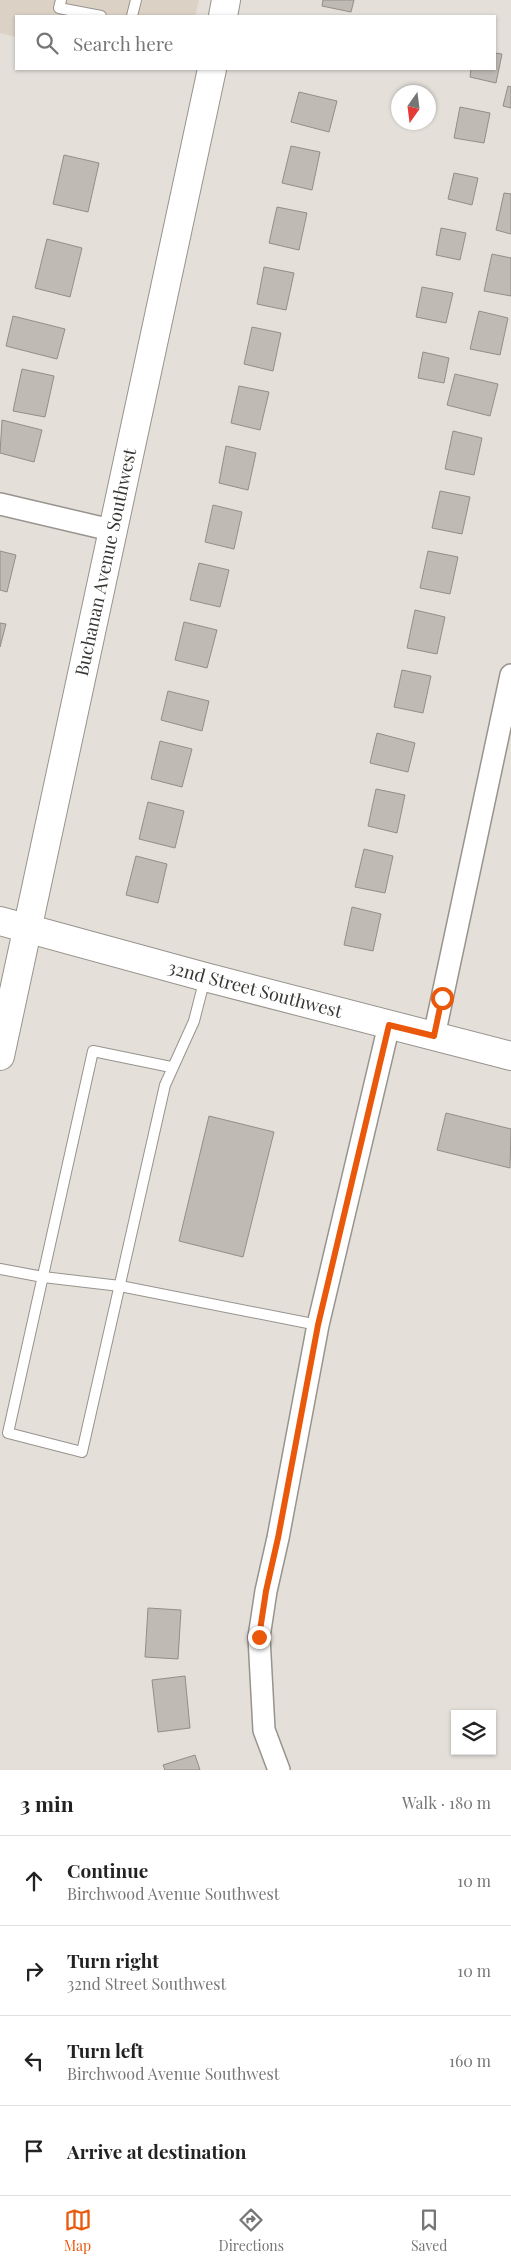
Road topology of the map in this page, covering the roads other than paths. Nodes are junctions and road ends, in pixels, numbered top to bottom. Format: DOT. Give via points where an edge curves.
graph roads {
  1 [pos="61,0"];
  2 [pos="136,0"];
  3 [pos="226,0"];
  4 [pos="96,15"];
  5 [pos="132,15"];
  6 [pos="223,15"];
  7 [pos="212,70"];
  8 [pos="0,504"];
  9 [pos="111,530"];
  10 [pos="511,675"];
  11 [pos="0,921"];
  12 [pos="28,929"];
  13 [pos="205,977"];
  14 [pos="389,1025"];
  15 [pos="434,1036"];
  16 [pos="0,1056"];
  17 [pos="511,1056"];
  18 [pos="171,1068"];
  19 [pos="0,1269"];
  20 [pos="43,1277"];
  21 [pos="120,1286"];
  22 [pos="318,1325"];
  23 [pos="279,1770"];
  1 -- 4 [label="lane" via="59,8"];
  2 -- 5 [label="lane"];
  3 -- 6 [label="street"];
  7 -- 9 [label="street, Buchanan Avenue Southwest"];
  8 -- 9 [label="street"];
  9 -- 12 [label="street, Buchanan Avenue Southwest"];
  10 -- 15 [label="street"];
  11 -- 12 [label="street, 32nd Street Southwest"];
  12 -- 13 [label="street, 32nd Street Southwest"];
  12 -- 16 [label="street, Buchanan Avenue Southwest"];
  13 -- 14 [label="street, 32nd Street Southwest"];
  13 -- 18 [label="lane" via="194,1021"];
  14 -- 15 [label="street, 32nd Street Southwest"];
  14 -- 22 [label="street"];
  15 -- 17 [label="street, 32nd Street Southwest"];
  18 -- 20 [label="lane" via="92,1051"];
  18 -- 21 [label="lane"];
  19 -- 20 [label="lane"];
  20 -- 21 [label="lane"];
  20 -- 21 [label="lane" via="8,1433 82,1452"];
  21 -- 22 [label="lane"];
  22 -- 23 [label="street" via="259,1637 264,1730"];
}
